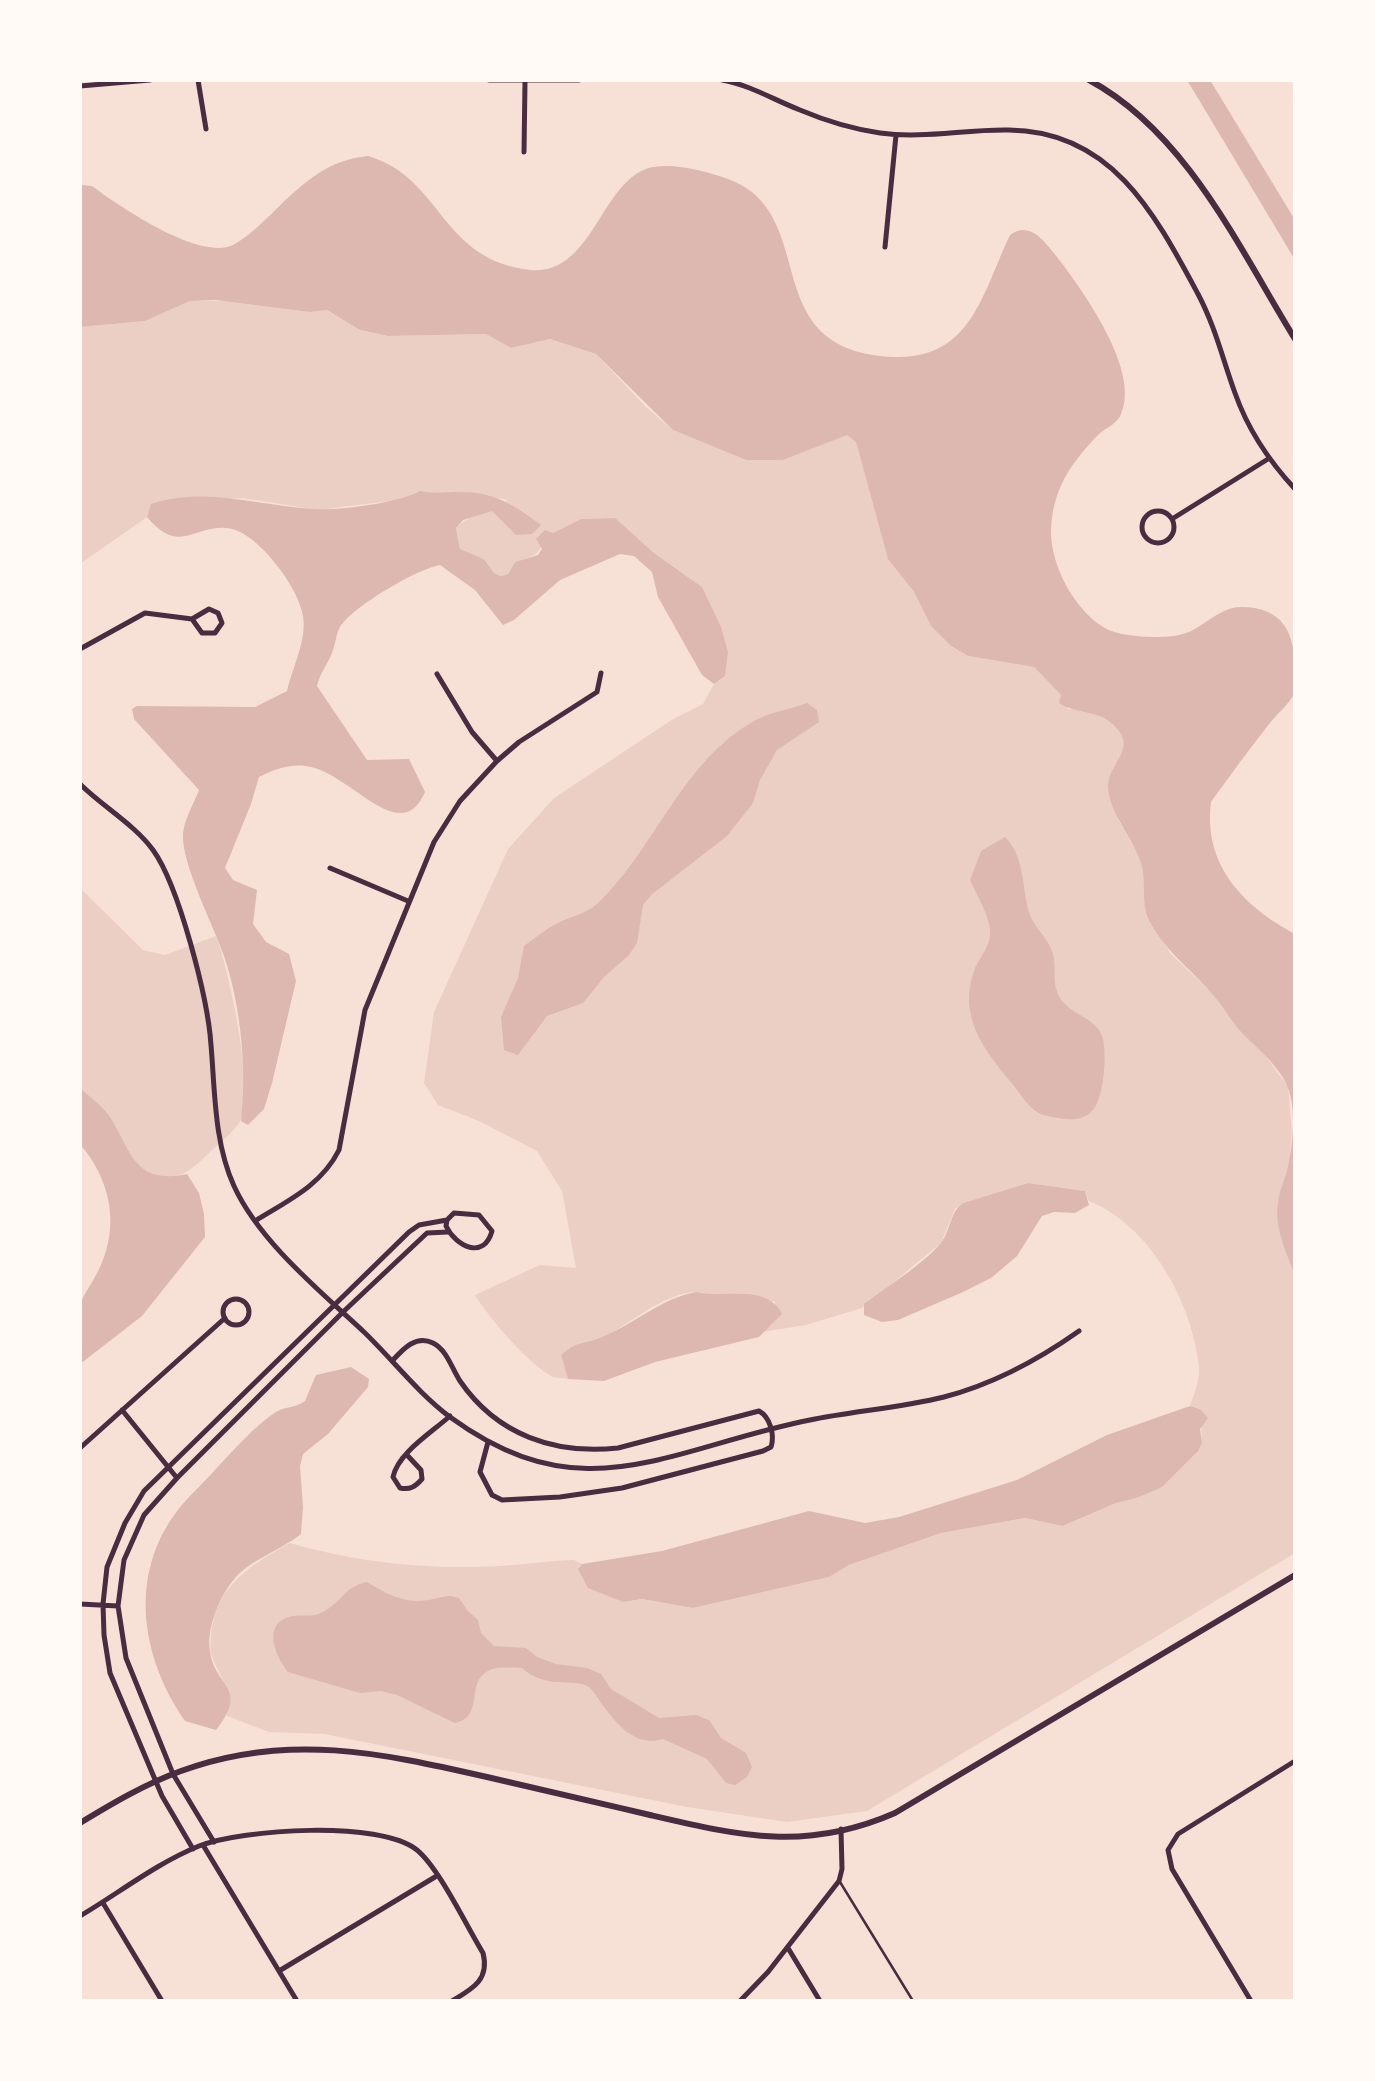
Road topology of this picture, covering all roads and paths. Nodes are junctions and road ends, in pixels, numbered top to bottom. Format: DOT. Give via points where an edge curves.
graph roads {
  1 [pos="150,80"];
  2 [pos="198,80"];
  3 [pos="489,80"];
  4 [pos="579,80"];
  5 [pos="722,80"];
  6 [pos="1090,80"];
  7 [pos="525,82"];
  8 [pos="80,86"];
  9 [pos="206,129"];
  10 [pos="896,135"];
  11 [pos="524,152"];
  12 [pos="885,247"];
  13 [pos="1295,339"];
  14 [pos="1268,459"];
  15 [pos="1295,490"];
  16 [pos="1172,519"];
  17 [pos="192,619"];
  18 [pos="80,650"];
  19 [pos="601,673"];
  20 [pos="436,674"];
  21 [pos="497,761"];
  22 [pos="80,784"];
  23 [pos="330,868"];
  24 [pos="408,901"];
  25 [pos="447,1220"];
  26 [pos="254,1221"];
  27 [pos="448,1232"];
  28 [pos="334,1304"];
  29 [pos="342,1312"];
  30 [pos="225,1318"];
  31 [pos="1080,1331"];
  32 [pos="393,1360"];
  33 [pos="122,1410"];
  34 [pos="450,1416"];
  35 [pos="771,1429"];
  36 [pos="488,1441"];
  37 [pos="80,1448"];
  38 [pos="407,1455"];
  39 [pos="168,1467"];
  40 [pos="177,1478"];
  41 [pos="1295,1575"];
  42 [pos="80,1604"];
  43 [pos="103,1604"];
  44 [pos="118,1606"];
  45 [pos="1295,1761"];
  46 [pos="173,1774"];
  47 [pos="157,1780"];
  48 [pos="80,1822"];
  49 [pos="841,1829"];
  50 [pos="214,1842"];
  51 [pos="202,1845"];
  52 [pos="193,1849"];
  53 [pos="436,1876"];
  54 [pos="839,1881"];
  55 [pos="103,1903"];
  56 [pos="80,1916"];
  57 [pos="788,1948"];
  58 [pos="279,1971"];
  59 [pos="162,2001"];
  60 [pos="297,2001"];
  61 [pos="452,2001"];
  62 [pos="740,2001"];
  63 [pos="820,2001"];
  64 [pos="913,2001"];
  65 [pos="1251,2001"];
  1 -- 8 [label="street"];
  2 -- 9 [label="street"];
  3 -- 7 [label="street"];
  4 -- 7 [label="street"];
  5 -- 10 [label="street" via="825,120"];
  6 -- 13 [label="street" via="1138,112 1176,151"];
  7 -- 11 [label="street"];
  10 -- 12 [label="street"];
  10 -- 14 [label="street" via="1032,131 1076,145 1116,170 1199,295 1241,409"];
  14 -- 15 [label="street"];
  14 -- 16 [label="street"];
  16 -- 16 [label="street" via="1166,541 1144,534 1148,515 1164,512"];
  17 -- 17 [label="street" via="209,634 222,623 209,609"];
  17 -- 18 [label="street" via="145,613"];
  19 -- 21 [label="street" via="596,692"];
  20 -- 21 [label="street"];
  21 -- 24 [label="street" via="448,817"];
  22 -- 26 [label="street" via="152,848 167,876 209,1020 226,1163"];
  23 -- 24 [label="street"];
  24 -- 26 [label="street" via="365,1010 338,1150 319,1180"];
  25 -- 27 [label="street"];
  25 -- 27 [label="street" via="454,1213 479,1215 492,1231 480,1248 468,1249"];
  25 -- 28 [label="street" via="409,1232"];
  26 -- 28 [label="street"];
  27 -- 29 [label="street" via="427,1233"];
  28 -- 29 [label="street"];
  28 -- 39 [label="street"];
  29 -- 32 [label="street"];
  29 -- 40 [label="street"];
  30 -- 30 [label="street" via="243,1322 246,1304 227,1302"];
  30 -- 33 [label="street"];
  31 -- 35 [label="street" via="974,1388"];
  32 -- 34 [label="street"];
  32 -- 35 [label="street" via="412,1343 438,1346 486,1411 514,1432 553,1446 618,1448 759,1411"];
  33 -- 37 [label="street"];
  33 -- 39 [label="street"];
  34 -- 36 [label="street"];
  34 -- 38 [label="street"];
  35 -- 36 [label="street" via="599,1470 547,1466"];
  35 -- 36 [label="street" via="773,1442 763,1452 578,1495 502,1500 480,1472"];
  38 -- 38 [label="street" via="392,1478 406,1489 422,1479"];
  39 -- 40 [label="street"];
  39 -- 43 [label="street" via="125,1523"];
  40 -- 44 [label="street" via="134,1533"];
  41 -- 49 [label="street" via="918,1801"];
  42 -- 43 [label="street"];
  43 -- 44 [label="street"];
  43 -- 47 [label="street" via="110,1673"];
  44 -- 46 [label="street" via="126,1658"];
  45 -- 65 [label="street" via="1178,1834 1168,1850 1172,1870"];
  46 -- 47 [label="street"];
  46 -- 49 [label="street" via="245,1754 334,1748 750,1836 804,1838"];
  46 -- 50 [label="street"];
  47 -- 48 [label="street"];
  47 -- 52 [label="street"];
  49 -- 54 [label="street"];
  50 -- 51 [label="street"];
  50 -- 53 [label="street" via="349,1832 412,1846"];
  51 -- 52 [label="street"];
  51 -- 58 [label="street"];
  52 -- 55 [label="street"];
  53 -- 58 [label="street"];
  53 -- 61 [label="street" via="486,1963 480,1981"];
  54 -- 57 [label="street"];
  54 -- 64 [label="lane"];
  55 -- 56 [label="street"];
  55 -- 59 [label="street"];
  57 -- 62 [label="street"];
  57 -- 63 [label="street"];
  58 -- 60 [label="street"];
}
